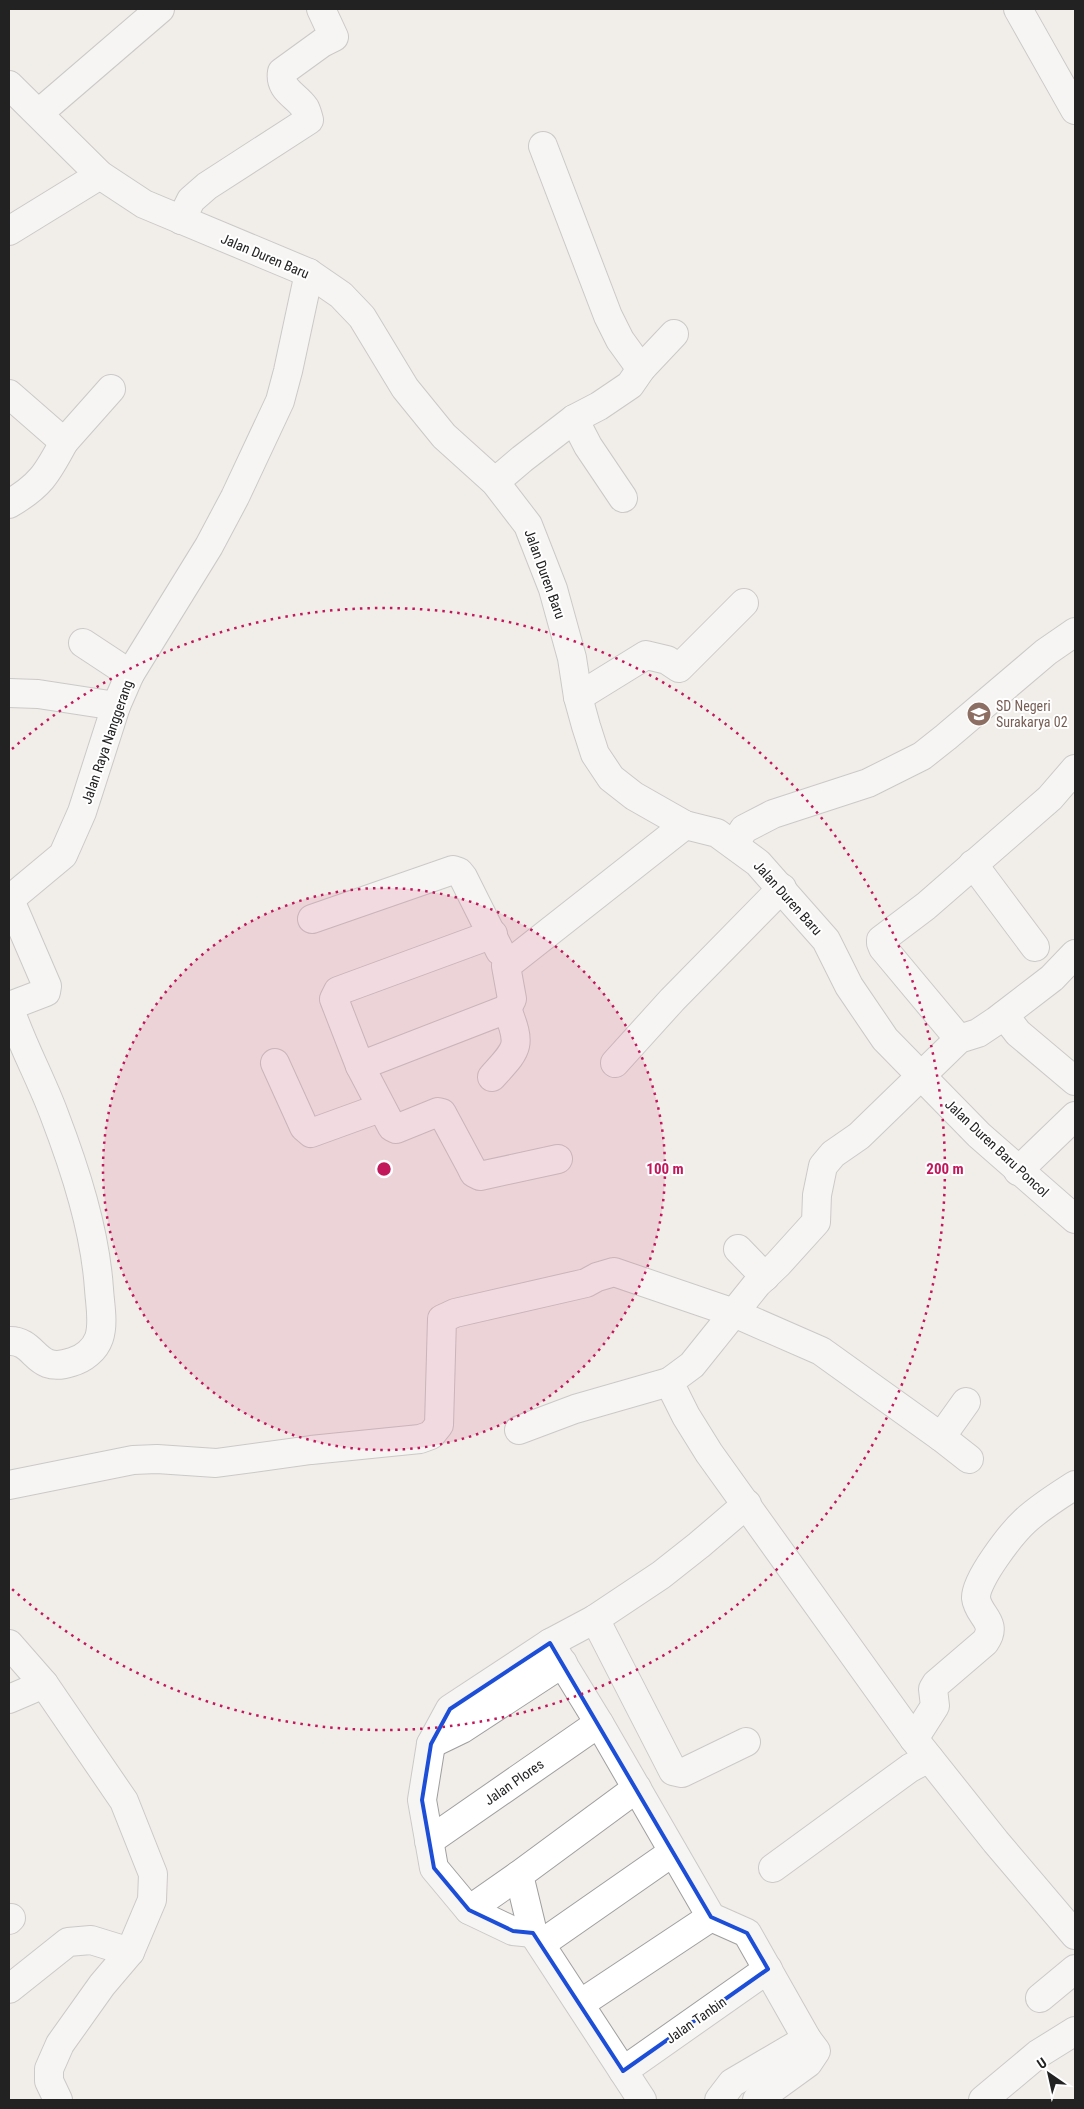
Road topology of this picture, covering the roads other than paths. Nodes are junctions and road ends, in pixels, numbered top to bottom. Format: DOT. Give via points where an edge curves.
graph roads {
  1 [pos="160,9"];
  2 [pos="321,9"];
  3 [pos="1018,9"];
  4 [pos="9,85"];
  5 [pos="1075,110"];
  6 [pos="39,113"];
  7 [pos="543,146"];
  8 [pos="100,175"];
  9 [pos="181,220"];
  10 [pos="9,231"];
  11 [pos="309,273"];
  12 [pos="674,334"];
  13 [pos="640,369"];
  14 [pos="111,389"];
  15 [pos="9,394"];
  16 [pos="574,419"];
  17 [pos="64,442"];
  18 [pos="495,482"];
  19 [pos="623,498"];
  20 [pos="9,504"];
  21 [pos="744,603"];
  22 [pos="1075,632"];
  23 [pos="83,643"];
  24 [pos="130,674"];
  25 [pos="9,693"];
  26 [pos="578,697"];
  27 [pos="116,706"];
  28 [pos="1075,769"];
  29 [pos="685,825"];
  30 [pos="734,845"];
  31 [pos="973,864"];
  32 [pos="782,888"];
  33 [pos="9,900"];
  34 [pos="312,919"];
  35 [pos="493,934"];
  36 [pos="1035,947"];
  37 [pos="1075,954"];
  38 [pos="506,966"];
  39 [pos="507,1009"];
  40 [pos="1004,1015"];
  41 [pos="959,1039"];
  42 [pos="276,1063"];
  43 [pos="615,1063"];
  44 [pos="360,1066"];
  45 [pos="920,1076"];
  46 [pos="492,1077"];
  47 [pos="1075,1081"];
  48 [pos="380,1108"];
  49 [pos="1075,1116"];
  50 [pos="558,1159"];
  51 [pos="1018,1171"];
  52 [pos="1075,1219"];
  53 [pos="738,1249"];
  54 [pos="764,1277"];
  55 [pos="734,1313"];
  56 [pos="9,1341"];
  57 [pos="669,1382"];
  58 [pos="966,1402"];
  59 [pos="519,1430"];
  60 [pos="941,1437"];
  61 [pos="969,1459"];
  62 [pos="9,1485"];
  63 [pos="1075,1485"];
  64 [pos="746,1504"];
  65 [pos="595,1620"];
  66 [pos="9,1644"];
  67 [pos="556,1653"];
  68 [pos="44,1684"];
  69 [pos="9,1699"];
  70 [pos="600,1723"];
  71 [pos="746,1742"];
  72 [pos="922,1748"];
  73 [pos="637,1788"];
  74 [pos="429,1841"];
  75 [pos="673,1852"];
  76 [pos="773,1868"];
  77 [pos="519,1876"];
  78 [pos="469,1910"];
  79 [pos="711,1917"];
  80 [pos="1075,1935"];
  81 [pos="537,1938"];
  82 [pos="130,1952"];
  83 [pos="768,1969"];
  84 [pos="1075,1969"];
  85 [pos="9,1989"];
  86 [pos="1040,1998"];
  87 [pos="580,2004"];
  88 [pos="1075,2031"];
  89 [pos="806,2038"];
  90 [pos="623,2071"];
  91 [pos="58,2100"];
  92 [pos="642,2100"];
  93 [pos="719,2100"];
  94 [pos="757,2100"];
  95 [pos="983,2100"];
  1 -- 6 [label="street"];
  2 -- 9 [label="street" via="334,37 282,72 281,79 304,108 309,120 207,186 191,200"];
  3 -- 5 [label="street"];
  4 -- 6 [label="street, Jalan Duren Baru"];
  6 -- 8 [label="street, Jalan Duren Baru"];
  7 -- 13 [label="street" via="608,316"];
  8 -- 9 [label="street, Jalan Duren Baru" via="144,204"];
  8 -- 10 [label="street"];
  9 -- 11 [label="street, Jalan Duren Baru"];
  11 -- 18 [label="street, Jalan Duren Baru" via="341,295 362,317 411,395 444,436"];
  11 -- 24 [label="street, Jalan Raya Nanggerang" via="280,400 209,546"];
  12 -- 13 [label="street"];
  13 -- 16 [label="street" via="630,385"];
  14 -- 17 [label="street"];
  15 -- 17 [label="street"];
  16 -- 18 [label="street"];
  16 -- 19 [label="street"];
  17 -- 20 [label="street" via="40,482"];
  18 -- 26 [label="street, Jalan Duren Baru" via="528,525 553,588 572,658"];
  21 -- 26 [label="street" via="679,668 666,660 646,655"];
  22 -- 30 [label="street" via="1046,652 922,756 868,783 773,814 744,829"];
  23 -- 24 [label="street"];
  24 -- 27 [label="street, Jalan Raya Nanggerang"];
  25 -- 27 [label="street" via="38,694"];
  26 -- 29 [label="street, Jalan Duren Baru" via="595,754 611,778 634,796"];
  27 -- 33 [label="street, Jalan Raya Nanggerang" via="82,812 63,855"];
  28 -- 31 [label="street" via="1050,798"];
  29 -- 30 [label="street, Jalan Duren Baru" via="717,833"];
  29 -- 38 [label="street"];
  30 -- 32 [label="street, Jalan Duren Baru" via="758,863"];
  31 -- 36 [label="street"];
  31 -- 41 [label="street" via="926,906 885,936 881,943"];
  32 -- 43 [label="street"];
  32 -- 45 [label="street, Jalan Duren Baru" via="826,940 849,986 885,1039"];
  33 -- 56 [label="street" via="47,986 46,992 12,1005 10,1009 54,1114 82,1201 98,1273 101,1313 99,1338 94,1348 74,1362 51,1366 24,1345"];
  34 -- 35 [label="street" via="453,870 463,877"];
  35 -- 38 [label="street"];
  35 -- 44 [label="street" via="338,991 334,999"];
  37 -- 40 [label="street" via="1052,978"];
  38 -- 39 [label="street" via="512,999"];
  39 -- 44 [label="street"];
  39 -- 46 [label="street" via="517,1041 511,1056"];
  40 -- 41 [label="street" via="978,1033"];
  40 -- 47 [label="street" via="1018,1033"];
  41 -- 45 [label="street"];
  42 -- 48 [label="street" via="304,1127 311,1133"];
  44 -- 48 [label="street"];
  45 -- 51 [label="street, Jalan Duren Baru Poncol"];
  45 -- 54 [label="street" via="823,1166 816,1195 816,1222"];
  48 -- 50 [label="street" via="389,1124 396,1129 442,1113 474,1173 480,1176"];
  49 -- 51 [label="street"];
  51 -- 52 [label="street, Jalan Duren Baru Poncol"];
  53 -- 54 [label="street"];
  54 -- 55 [label="street"];
  55 -- 57 [label="street" via="692,1365"];
  55 -- 60 [label="street" via="821,1352"];
  55 -- 62 [label="street" via="614,1272 586,1283 455,1313 442,1319 439,1426 431,1435 420,1439 216,1463 133,1460"];
  57 -- 59 [label="street" via="575,1409"];
  57 -- 64 [label="street" via="709,1453"];
  58 -- 60 [label="street"];
  60 -- 61 [label="street"];
  63 -- 72 [label="street" via="1026,1520 982,1578 976,1597 990,1627 990,1636 936,1684 933,1689 935,1706"];
  64 -- 65 [label="street" via="661,1576"];
  64 -- 72 [label="street"];
  65 -- 67 [label="street"];
  65 -- 71 [label="street" via="673,1771 682,1773"];
  66 -- 68 [label="street"];
  67 -- 70 [label="street"];
  67 -- 74 [label="street" via="450,1709 431,1744 422,1800"];
  68 -- 69 [label="street"];
  68 -- 82 [label="street" via="124,1801 153,1874 152,1900"];
  70 -- 73 [label="street"];
  70 -- 74 [label="street, Jalan Plores"];
  72 -- 76 [label="street" via="910,1768"];
  72 -- 80 [label="street"];
  73 -- 75 [label="street"];
  73 -- 77 [label="street"];
  74 -- 78 [label="street" via="434,1868"];
  75 -- 79 [label="street"];
  75 -- 81 [label="street"];
  77 -- 78 [label="street"];
  77 -- 81 [label="street"];
  78 -- 81 [label="street" via="513,1931"];
  79 -- 83 [label="street" via="747,1933"];
  79 -- 87 [label="street"];
  81 -- 87 [label="street"];
  82 -- 85 [label="street" via="91,1940 68,1942"];
  82 -- 91 [label="street" via="60,2044 49,2069 49,2081"];
  83 -- 89 [label="street"];
  83 -- 90 [label="street, Jalan Tanbin"];
  84 -- 86 [label="street"];
  87 -- 90 [label="street"];
  88 -- 95 [label="street" via="1018,2070"];
  89 -- 93 [label="street" via="732,2083"];
  89 -- 94 [label="street" via="816,2051 812,2059"];
  90 -- 92 [label="street"];
}
